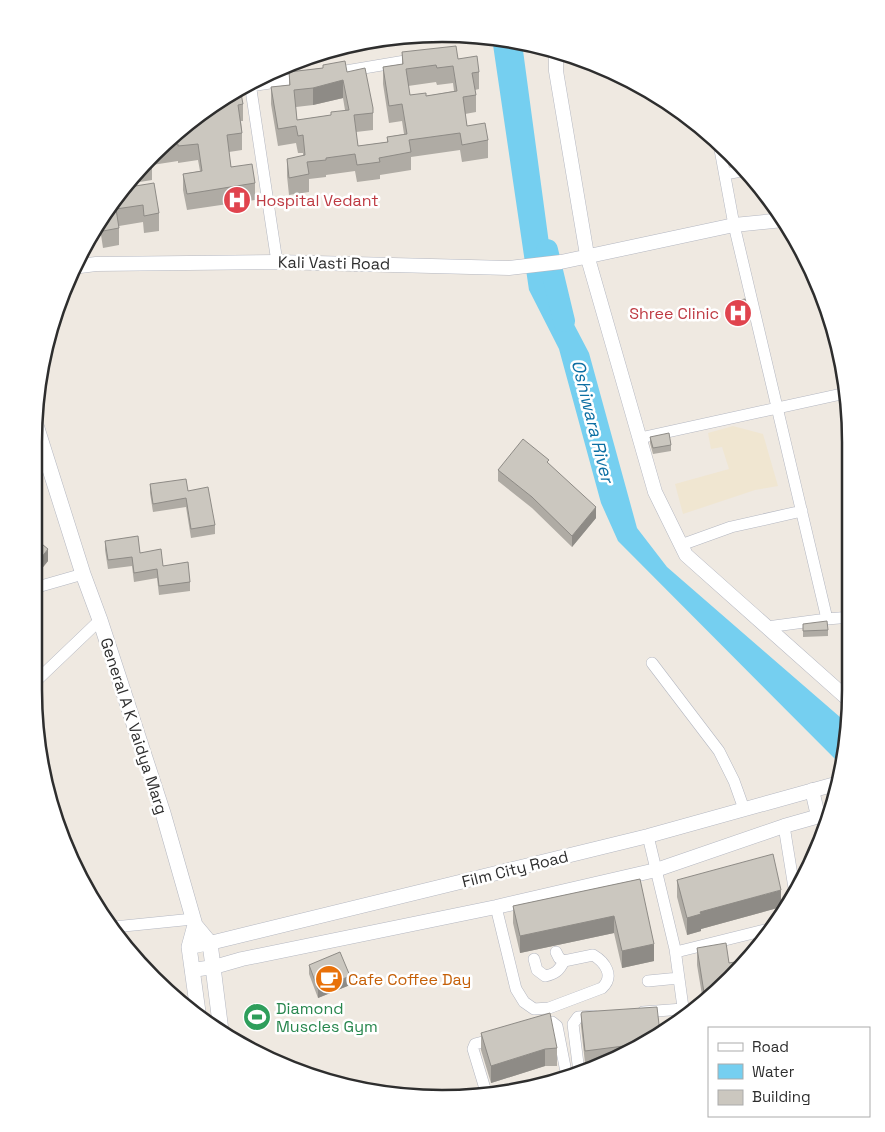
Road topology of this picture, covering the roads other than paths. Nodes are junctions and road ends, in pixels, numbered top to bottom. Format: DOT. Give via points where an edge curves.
graph roads {
  1 [pos="425,58"];
  2 [pos="556,59"];
  3 [pos="271,82"];
  4 [pos="251,92"];
  5 [pos="722,157"];
  6 [pos="736,172"];
  7 [pos="725,174"];
  8 [pos="775,221"];
  9 [pos="734,224"];
  10 [pos="587,255"];
  11 [pos="277,262"];
  12 [pos="84,265"];
  13 [pos="840,395"];
  14 [pos="777,409"];
  15 [pos="640,438"];
  16 [pos="42,444"];
  17 [pos="802,511"];
  18 [pos="681,545"];
  19 [pos="83,574"];
  20 [pos="42,586"];
  21 [pos="842,618"];
  22 [pos="828,619"];
  23 [pos="100,620"];
  24 [pos="767,627"];
  25 [pos="652,664"];
  26 [pos="42,675"];
  27 [pos="842,695"];
  28 [pos="831,785"];
  29 [pos="812,790"];
  30 [pos="744,809"];
  31 [pos="823,812"];
  32 [pos="822,815"];
  33 [pos="784,826"];
  34 [pos="648,836"];
  35 [pos="656,870"];
  36 [pos="792,883"];
  37 [pos="496,907"];
  38 [pos="194,922"];
  39 [pos="120,927"];
  40 [pos="762,931"];
  41 [pos="210,943"];
  42 [pos="189,946"];
  43 [pos="556,952"];
  44 [pos="676,952"];
  45 [pos="534,959"];
  46 [pos="564,961"];
  47 [pos="214,967"];
  48 [pos="192,970"];
  49 [pos="679,975"];
  50 [pos="648,979"];
  51 [pos="197,1005"];
  52 [pos="684,1009"];
  53 [pos="679,1012"];
  54 [pos="636,1013"];
  55 [pos="607,1015"];
  56 [pos="220,1022"];
  57 [pos="526,1030"];
  58 [pos="509,1034"];
  59 [pos="578,1065"];
  60 [pos="564,1070"];
  61 [pos="484,1087"];
  1 -- 3 [label="street"];
  2 -- 10 [label="street"];
  4 -- 11 [label="street"];
  5 -- 7 [label="street"];
  6 -- 7 [label="street"];
  7 -- 9 [label="street"];
  8 -- 9 [label="street, Kali Vasti Road"];
  9 -- 10 [label="street, Kali Vasti Road"];
  9 -- 14 [label="street"];
  10 -- 11 [label="street, Kali Vasti Road" via="561,262 509,268"];
  10 -- 15 [label="street"];
  11 -- 12 [label="street, Kali Vasti Road"];
  13 -- 14 [label="street"];
  14 -- 15 [label="street"];
  14 -- 17 [label="street"];
  15 -- 18 [label="street" via="655,492"];
  16 -- 19 [label="main road, General A K Vaidya Marg"];
  17 -- 18 [label="street" via="731,527"];
  17 -- 22 [label="street"];
  18 -- 24 [label="street" via="686,555"];
  19 -- 20 [label="street"];
  19 -- 23 [label="main road, General A K Vaidya Marg"];
  21 -- 22 [label="street"];
  22 -- 24 [label="street"];
  23 -- 26 [label="street"];
  23 -- 38 [label="main road, General A K Vaidya Marg" via="163,813"];
  24 -- 27 [label="street"];
  25 -- 30 [label="street" via="719,751"];
  28 -- 29 [label="street, Film City Road"];
  29 -- 30 [label="street, Film City Road"];
  29 -- 31 [label="street"];
  30 -- 34 [label="street, Film City Road"];
  32 -- 33 [label="street, Film City Road"];
  33 -- 35 [label="street, Film City Road"];
  33 -- 36 [label="street"];
  34 -- 35 [label="street"];
  34 -- 41 [label="street, Film City Road"];
  35 -- 37 [label="street, Film City Road"];
  35 -- 44 [label="street"];
  37 -- 46 [label="street" via="516,989 524,1002 534,1009 550,1008 607,984 609,976 603,961 593,955"];
  37 -- 47 [label="street, Film City Road"];
  38 -- 39 [label="street"];
  38 -- 41 [label="main road, General A K Vaidya Marg"];
  38 -- 42 [label="main road"];
  40 -- 44 [label="street"];
  41 -- 42 [label="street, Film City Road"];
  41 -- 47 [label="main road"];
  42 -- 48 [label="main road"];
  43 -- 46 [label="street"];
  44 -- 49 [label="street"];
  45 -- 46 [label="street" via="537,970 545,976 554,974"];
  47 -- 48 [label="street, Film City Road"];
  47 -- 56 [label="main road"];
  48 -- 51 [label="main road"];
  49 -- 50 [label="street"];
  49 -- 52 [label="street"];
  53 -- 54 [label="street"];
  55 -- 59 [label="street" via="578,1017 573,1024"];
  57 -- 60 [label="street" via="552,1022 557,1026"];
  58 -- 61 [label="street" via="475,1044 472,1049"];
}
